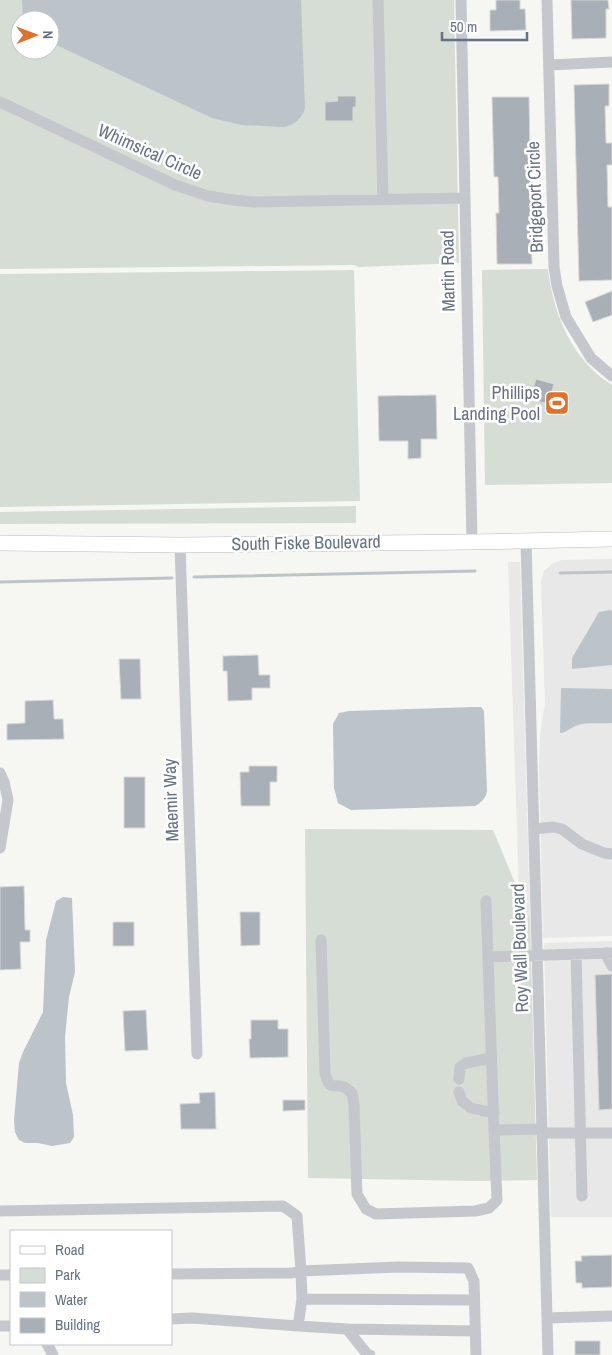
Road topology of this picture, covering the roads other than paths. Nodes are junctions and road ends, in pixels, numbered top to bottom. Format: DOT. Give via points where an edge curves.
graph roads {
  1 [pos="378,0"];
  2 [pos="461,0"];
  3 [pos="547,0"];
  4 [pos="612,62"];
  5 [pos="549,65"];
  6 [pos="0,102"];
  7 [pos="464,198"];
  8 [pos="383,200"];
  9 [pos="612,376"];
  10 [pos="612,539"];
  11 [pos="526,541"];
  12 [pos="472,542"];
  13 [pos="0,543"];
  14 [pos="180,545"];
  15 [pos="0,773"];
  16 [pos="534,829"];
  17 [pos="0,848"];
  18 [pos="612,854"];
  19 [pos="486,901"];
  20 [pos="321,940"];
  21 [pos="608,953"];
  22 [pos="576,954"];
  23 [pos="538,956"];
  24 [pos="488,957"];
  25 [pos="612,966"];
  26 [pos="197,1054"];
  27 [pos="492,1058"];
  28 [pos="459,1078"];
  29 [pos="459,1092"];
  30 [pos="494,1113"];
  31 [pos="494,1130"];
  32 [pos="542,1131"];
  33 [pos="580,1133"];
  34 [pos="612,1133"];
  35 [pos="582,1196"];
  36 [pos="0,1211"];
  37 [pos="301,1270"];
  38 [pos="172,1274"];
  39 [pos="302,1299"];
  40 [pos="474,1300"];
  41 [pos="612,1316"];
  42 [pos="547,1318"];
  43 [pos="172,1319"];
  44 [pos="298,1326"];
  45 [pos="347,1328"];
  46 [pos="475,1331"];
  47 [pos="370,1355"];
  48 [pos="476,1355"];
  49 [pos="548,1355"];
  1 -- 8 [label="street"];
  2 -- 7 [label="street, Martin Road"];
  3 -- 5 [label="street, Bridgeport Circle"];
  4 -- 5 [label="street"];
  5 -- 9 [label="street, Bridgeport Circle" via="557,286 566,316 591,358"];
  6 -- 8 [label="street, Whimsical Circle" via="175,185 208,196 254,202"];
  7 -- 8 [label="street, Whimsical Circle"];
  7 -- 12 [label="street, Martin Road"];
  10 -- 11 [label="main road, South Fiske Boulevard"];
  11 -- 12 [label="main road, South Fiske Boulevard"];
  11 -- 16 [label="street, Roy Wall Boulevard"];
  12 -- 14 [label="main road, South Fiske Boulevard"];
  13 -- 14 [label="main road, South Fiske Boulevard"];
  14 -- 26 [label="street, Maemir Way"];
  15 -- 17 [label="street" via="8,800"];
  16 -- 18 [label="street" via="562,829 582,844"];
  16 -- 23 [label="street, Roy Wall Boulevard"];
  19 -- 24 [label="street"];
  20 -- 31 [label="street" via="325,1073 327,1082 332,1086 344,1087 352,1093 357,1194 366,1209 376,1214 489,1208 497,1200"];
  21 -- 22 [label="street"];
  21 -- 25 [label="street"];
  22 -- 23 [label="street"];
  22 -- 33 [label="street"];
  23 -- 24 [label="street"];
  23 -- 32 [label="street, Roy Wall Boulevard"];
  24 -- 27 [label="street"];
  27 -- 28 [label="street" via="466,1063 460,1068"];
  27 -- 30 [label="street"];
  29 -- 30 [label="street" via="462,1101 471,1108"];
  30 -- 31 [label="street"];
  31 -- 32 [label="street"];
  32 -- 33 [label="street"];
  32 -- 42 [label="street, Roy Wall Boulevard"];
  33 -- 34 [label="street"];
  33 -- 35 [label="street"];
  36 -- 37 [label="street" via="283,1206 297,1216"];
  37 -- 38 [label="street" via="292,1273"];
  37 -- 39 [label="street"];
  37 -- 40 [label="street" via="468,1268 474,1281"];
  39 -- 40 [label="street"];
  39 -- 44 [label="street"];
  40 -- 46 [label="street"];
  41 -- 42 [label="street"];
  42 -- 49 [label="street, Roy Wall Boulevard"];
  43 -- 44 [label="street"];
  44 -- 45 [label="street"];
  45 -- 46 [label="street"];
  45 -- 47 [label="street"];
  46 -- 48 [label="street"];
}
